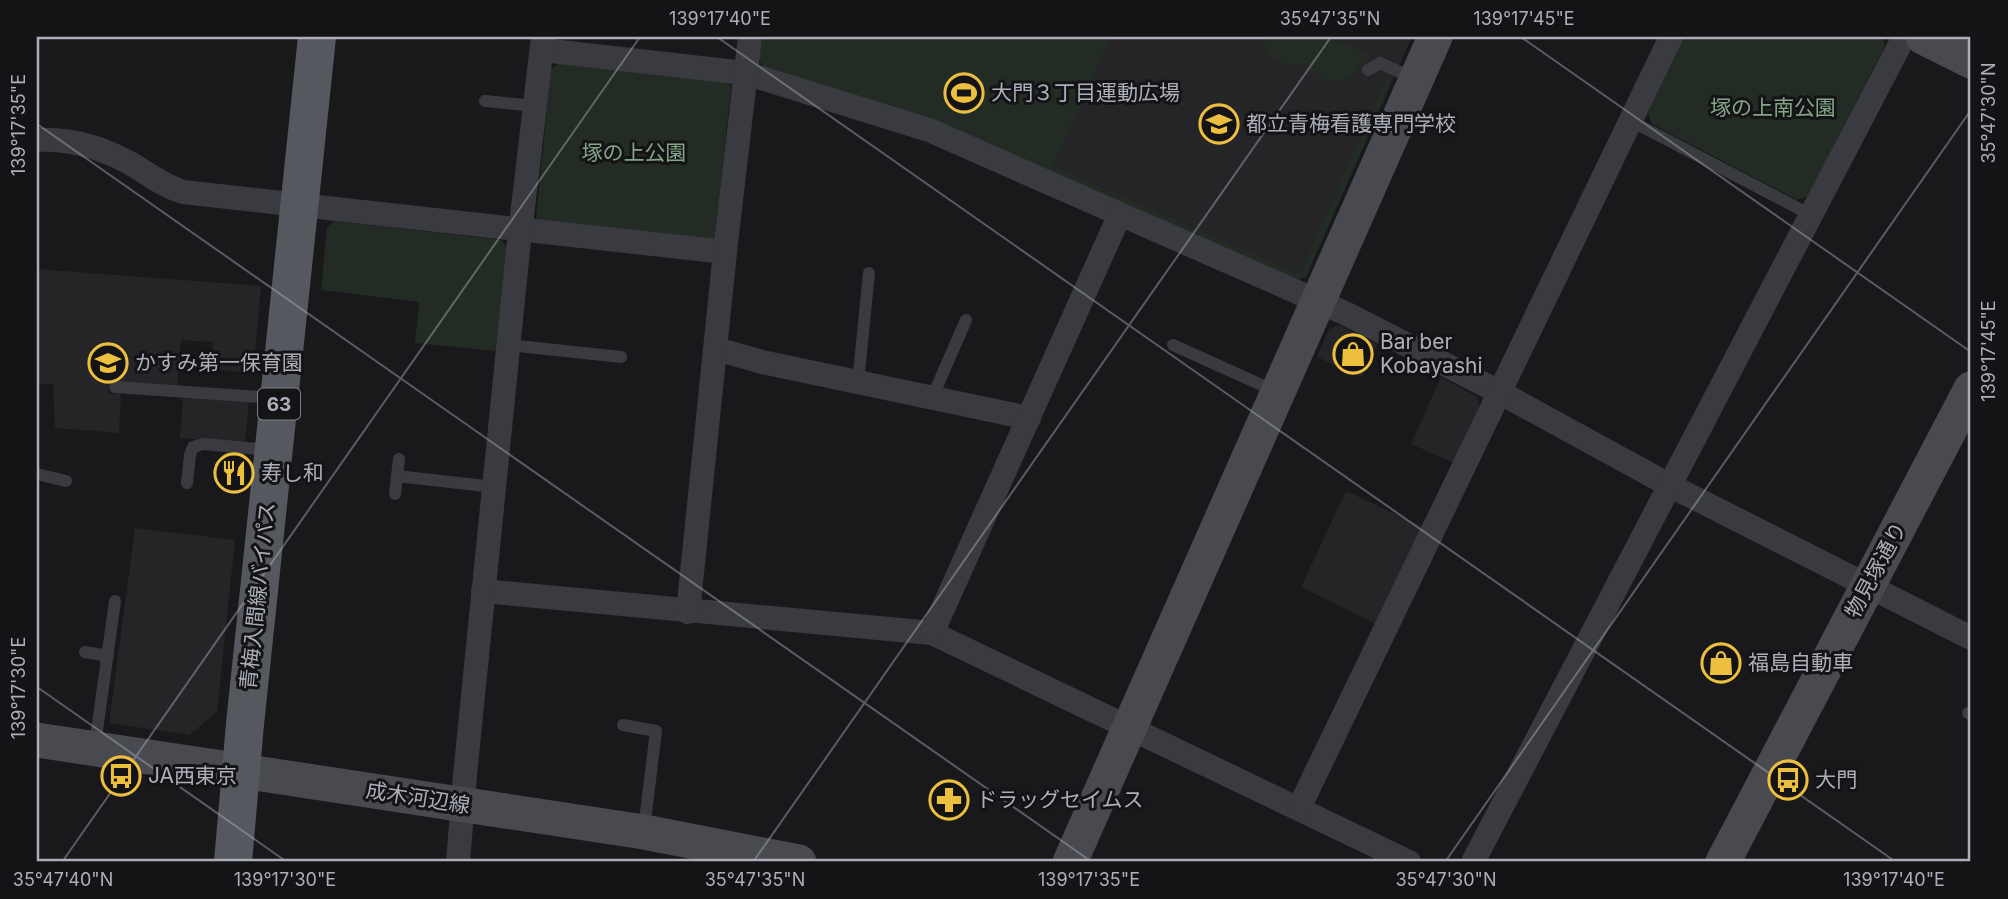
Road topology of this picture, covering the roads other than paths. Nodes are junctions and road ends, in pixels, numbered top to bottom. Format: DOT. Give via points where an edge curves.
graph roads {
  1 [pos="317,37"];
  2 [pos="750,37"];
  3 [pos="1436,37"];
  4 [pos="1671,37"];
  5 [pos="1904,37"];
  6 [pos="1923,37"];
  7 [pos="542,44"];
  8 [pos="1971,61"];
  9 [pos="1368,70"];
  10 [pos="746,73"];
  11 [pos="1417,80"];
  12 [pos="485,101"];
  13 [pos="535,106"];
  14 [pos="1631,121"];
  15 [pos="37,140"];
  16 [pos="300,205"];
  17 [pos="1120,214"];
  18 [pos="1811,215"];
  19 [pos="521,230"];
  20 [pos="724,252"];
  21 [pos="869,273"];
  22 [pos="1318,301"];
  23 [pos="966,320"];
  24 [pos="508,345"];
  25 [pos="1173,345"];
  26 [pos="716,349"];
  27 [pos="621,356"];
  28 [pos="858,383"];
  29 [pos="114,387"];
  30 [pos="1971,389"];
  31 [pos="1277,392"];
  32 [pos="1499,392"];
  33 [pos="279,398"];
  34 [pos="932,398"];
  35 [pos="1029,418"];
  36 [pos="274,450"];
  37 [pos="399,459"];
  38 [pos="37,474"];
  39 [pos="397,476"];
  40 [pos="66,481"];
  41 [pos="187,484"];
  42 [pos="1669,485"];
  43 [pos="494,487"];
  44 [pos="395,494"];
  45 [pos="1869,585"];
  46 [pos="483,592"];
  47 [pos="115,601"];
  48 [pos="688,612"];
  49 [pos="932,633"];
  50 [pos="1971,638"];
  51 [pos="85,652"];
  52 [pos="108,656"];
  53 [pos="623,725"];
  54 [pos="1130,727"];
  55 [pos="37,740"];
  56 [pos="95,749"];
  57 [pos="242,772"];
  58 [pos="463,805"];
  59 [pos="1300,808"];
  60 [pos="644,832"];
  61 [pos="233,862"];
  62 [pos="458,862"];
  63 [pos="799,862"];
  64 [pos="1070,862"];
  65 [pos="1409,862"];
  66 [pos="1473,862"];
  67 [pos="1723,862"];
  1 -- 16 [label="main road, 青梅入間線バイパス / 63"];
  2 -- 10 [label="street"];
  3 -- 11 [label="street"];
  4 -- 14 [label="street"];
  5 -- 18 [label="street"];
  6 -- 8 [label="street"];
  7 -- 10 [label="street"];
  7 -- 13 [label="street"];
  9 -- 11 [label="lane" via="1380,63"];
  10 -- 17 [label="street" via="929,130"];
  10 -- 20 [label="street"];
  11 -- 22 [label="street"];
  12 -- 13 [label="lane"];
  13 -- 19 [label="street"];
  14 -- 18 [label="lane"];
  14 -- 32 [label="street"];
  15 -- 16 [label="street" via="93,147 183,192"];
  16 -- 19 [label="street"];
  16 -- 33 [label="main road, 青梅入間線バイパス / 63"];
  17 -- 22 [label="street"];
  17 -- 35 [label="street"];
  18 -- 42 [label="street"];
  19 -- 20 [label="street"];
  19 -- 24 [label="street"];
  20 -- 26 [label="street"];
  21 -- 28 [label="lane"];
  22 -- 31 [label="street"];
  22 -- 32 [label="street"];
  23 -- 34 [label="lane"];
  24 -- 27 [label="lane"];
  24 -- 43 [label="street"];
  25 -- 31 [label="lane"];
  26 -- 28 [label="street"];
  26 -- 48 [label="street"];
  28 -- 34 [label="street"];
  29 -- 33 [label="lane"];
  30 -- 45 [label="street, 物見塚通り"];
  31 -- 54 [label="street"];
  32 -- 42 [label="street"];
  32 -- 59 [label="street"];
  33 -- 36 [label="main road, 青梅入間線バイパス / 63"];
  34 -- 35 [label="street"];
  35 -- 49 [label="street"];
  36 -- 41 [label="lane" via="193,447"];
  36 -- 57 [label="main road, 青梅入間線バイパス / 63"];
  37 -- 39 [label="lane"];
  38 -- 40 [label="lane"];
  39 -- 43 [label="lane"];
  39 -- 44 [label="lane"];
  42 -- 45 [label="street"];
  42 -- 66 [label="street"];
  43 -- 46 [label="street"];
  45 -- 50 [label="street"];
  45 -- 67 [label="street, 物見塚通り"];
  46 -- 48 [label="street"];
  46 -- 58 [label="street"];
  47 -- 52 [label="lane"];
  48 -- 49 [label="street"];
  49 -- 54 [label="street"];
  51 -- 52 [label="lane"];
  52 -- 56 [label="lane"];
  53 -- 60 [label="lane" via="656,731"];
  54 -- 59 [label="street"];
  54 -- 64 [label="street"];
  55 -- 56 [label="street, 成木河辺線"];
  56 -- 57 [label="street, 成木河辺線"];
  57 -- 58 [label="street, 成木河辺線"];
  57 -- 61 [label="main road, 青梅入間線バイパス / 63"];
  58 -- 60 [label="street, 成木河辺線"];
  58 -- 62 [label="street"];
  59 -- 65 [label="street"];
  60 -- 63 [label="street, 成木河辺線"];
}
